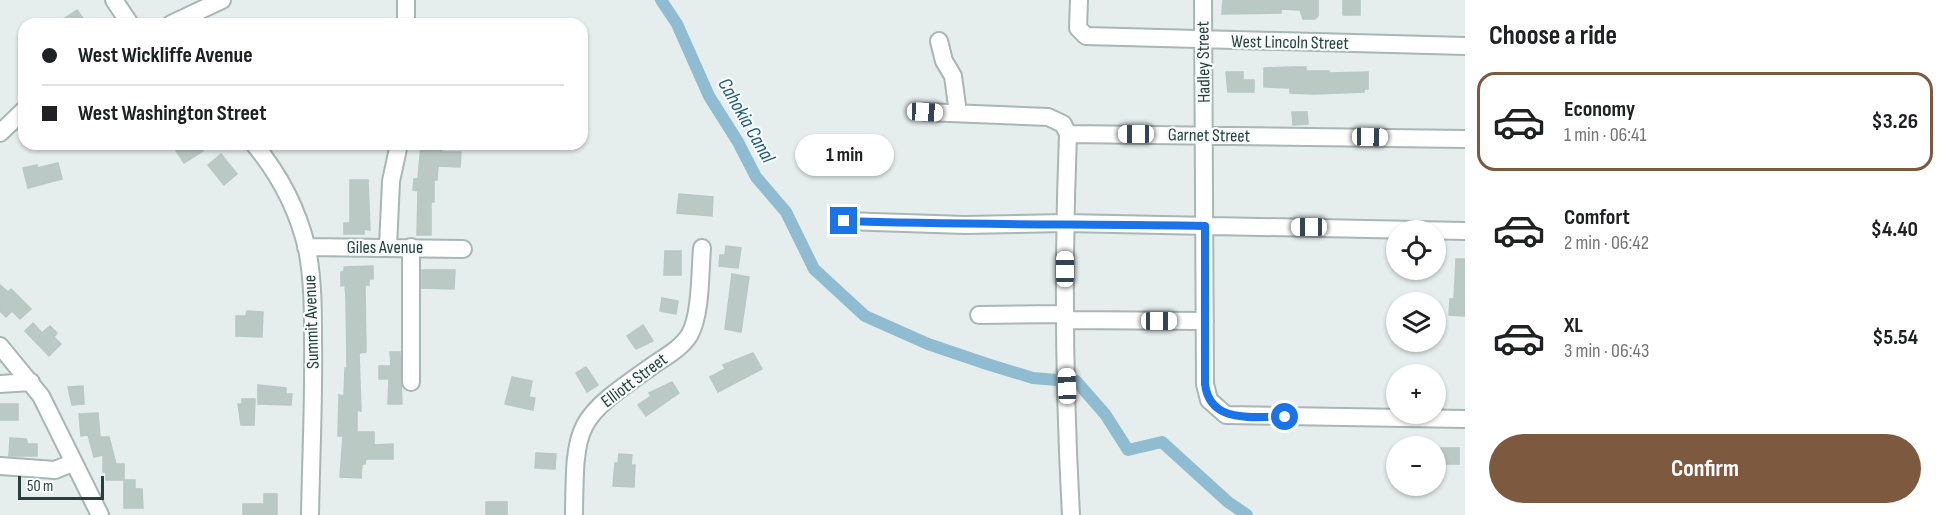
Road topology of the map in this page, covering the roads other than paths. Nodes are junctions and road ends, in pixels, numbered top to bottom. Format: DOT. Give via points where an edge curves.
graph roads {
  1 [pos="114,0"];
  2 [pos="406,0"];
  3 [pos="1078,0"];
  4 [pos="1203,0"];
  5 [pos="213,2"];
  6 [pos="126,18"];
  7 [pos="182,18"];
  8 [pos="406,18"];
  9 [pos="1203,40"];
  10 [pos="939,41"];
  11 [pos="1465,46"];
  12 [pos="925,112"];
  13 [pos="958,113"];
  14 [pos="18,116"];
  15 [pos="0,133"];
  16 [pos="1068,134"];
  17 [pos="1204,134"];
  18 [pos="1465,139"];
  19 [pos="258,150"];
  20 [pos="398,150"];
  21 [pos="844,221"];
  22 [pos="1065,223"];
  23 [pos="1205,226"];
  24 [pos="1465,231"];
  25 [pos="306,247"];
  26 [pos="388,247"];
  27 [pos="411,247"];
  28 [pos="702,248"];
  29 [pos="463,249"];
  30 [pos="979,315"];
  31 [pos="1065,317"];
  32 [pos="1205,321"];
  33 [pos="0,346"];
  34 [pos="31,382"];
  35 [pos="411,382"];
  36 [pos="0,384"];
  37 [pos="1465,419"];
  38 [pos="72,463"];
  39 [pos="0,466"];
  40 [pos="100,515"];
  41 [pos="310,515"];
  42 [pos="574,515"];
  43 [pos="1071,515"];
  1 -- 6 [label="street"];
  2 -- 8 [label="street"];
  3 -- 9 [label="street, West Lincoln Street" via="1081,33 1086,36"];
  4 -- 9 [label="street, Hadley Street"];
  5 -- 7 [label="street"];
  9 -- 11 [label="street, West Lincoln Street"];
  9 -- 17 [label="street, Hadley Street"];
  10 -- 13 [label="street" via="953,76"];
  12 -- 13 [label="street"];
  13 -- 16 [label="street" via="1048,117 1063,124"];
  14 -- 15 [label="street"];
  16 -- 17 [label="street, Garnet Street"];
  16 -- 22 [label="street"];
  17 -- 18 [label="street, Garnet Street"];
  17 -- 23 [label="street, Hadley Street"];
  19 -- 25 [label="street, Summit Avenue" via="289,198"];
  20 -- 26 [label="street" via="391,182"];
  21 -- 22 [label="street"];
  22 -- 23 [label="street"];
  22 -- 31 [label="street"];
  23 -- 24 [label="street"];
  23 -- 32 [label="street, Hadley Street"];
  25 -- 26 [label="street, Giles Avenue"];
  25 -- 41 [label="street, Summit Avenue" via="313,334"];
  26 -- 27 [label="street, Giles Avenue"];
  27 -- 29 [label="street, Giles Avenue"];
  27 -- 35 [label="street"];
  28 -- 42 [label="street, Elliott Street" via="695,322 684,343 605,400 580,431 574,452"];
  30 -- 31 [label="street"];
  31 -- 32 [label="street"];
  31 -- 43 [label="street"];
  32 -- 37 [label="street, Hadley Street" via="1206,392 1216,409 1226,415"];
  33 -- 34 [label="street"];
  34 -- 36 [label="street"];
  34 -- 38 [label="street"];
  38 -- 39 [label="street" via="55,470"];
  38 -- 40 [label="street"];
}
